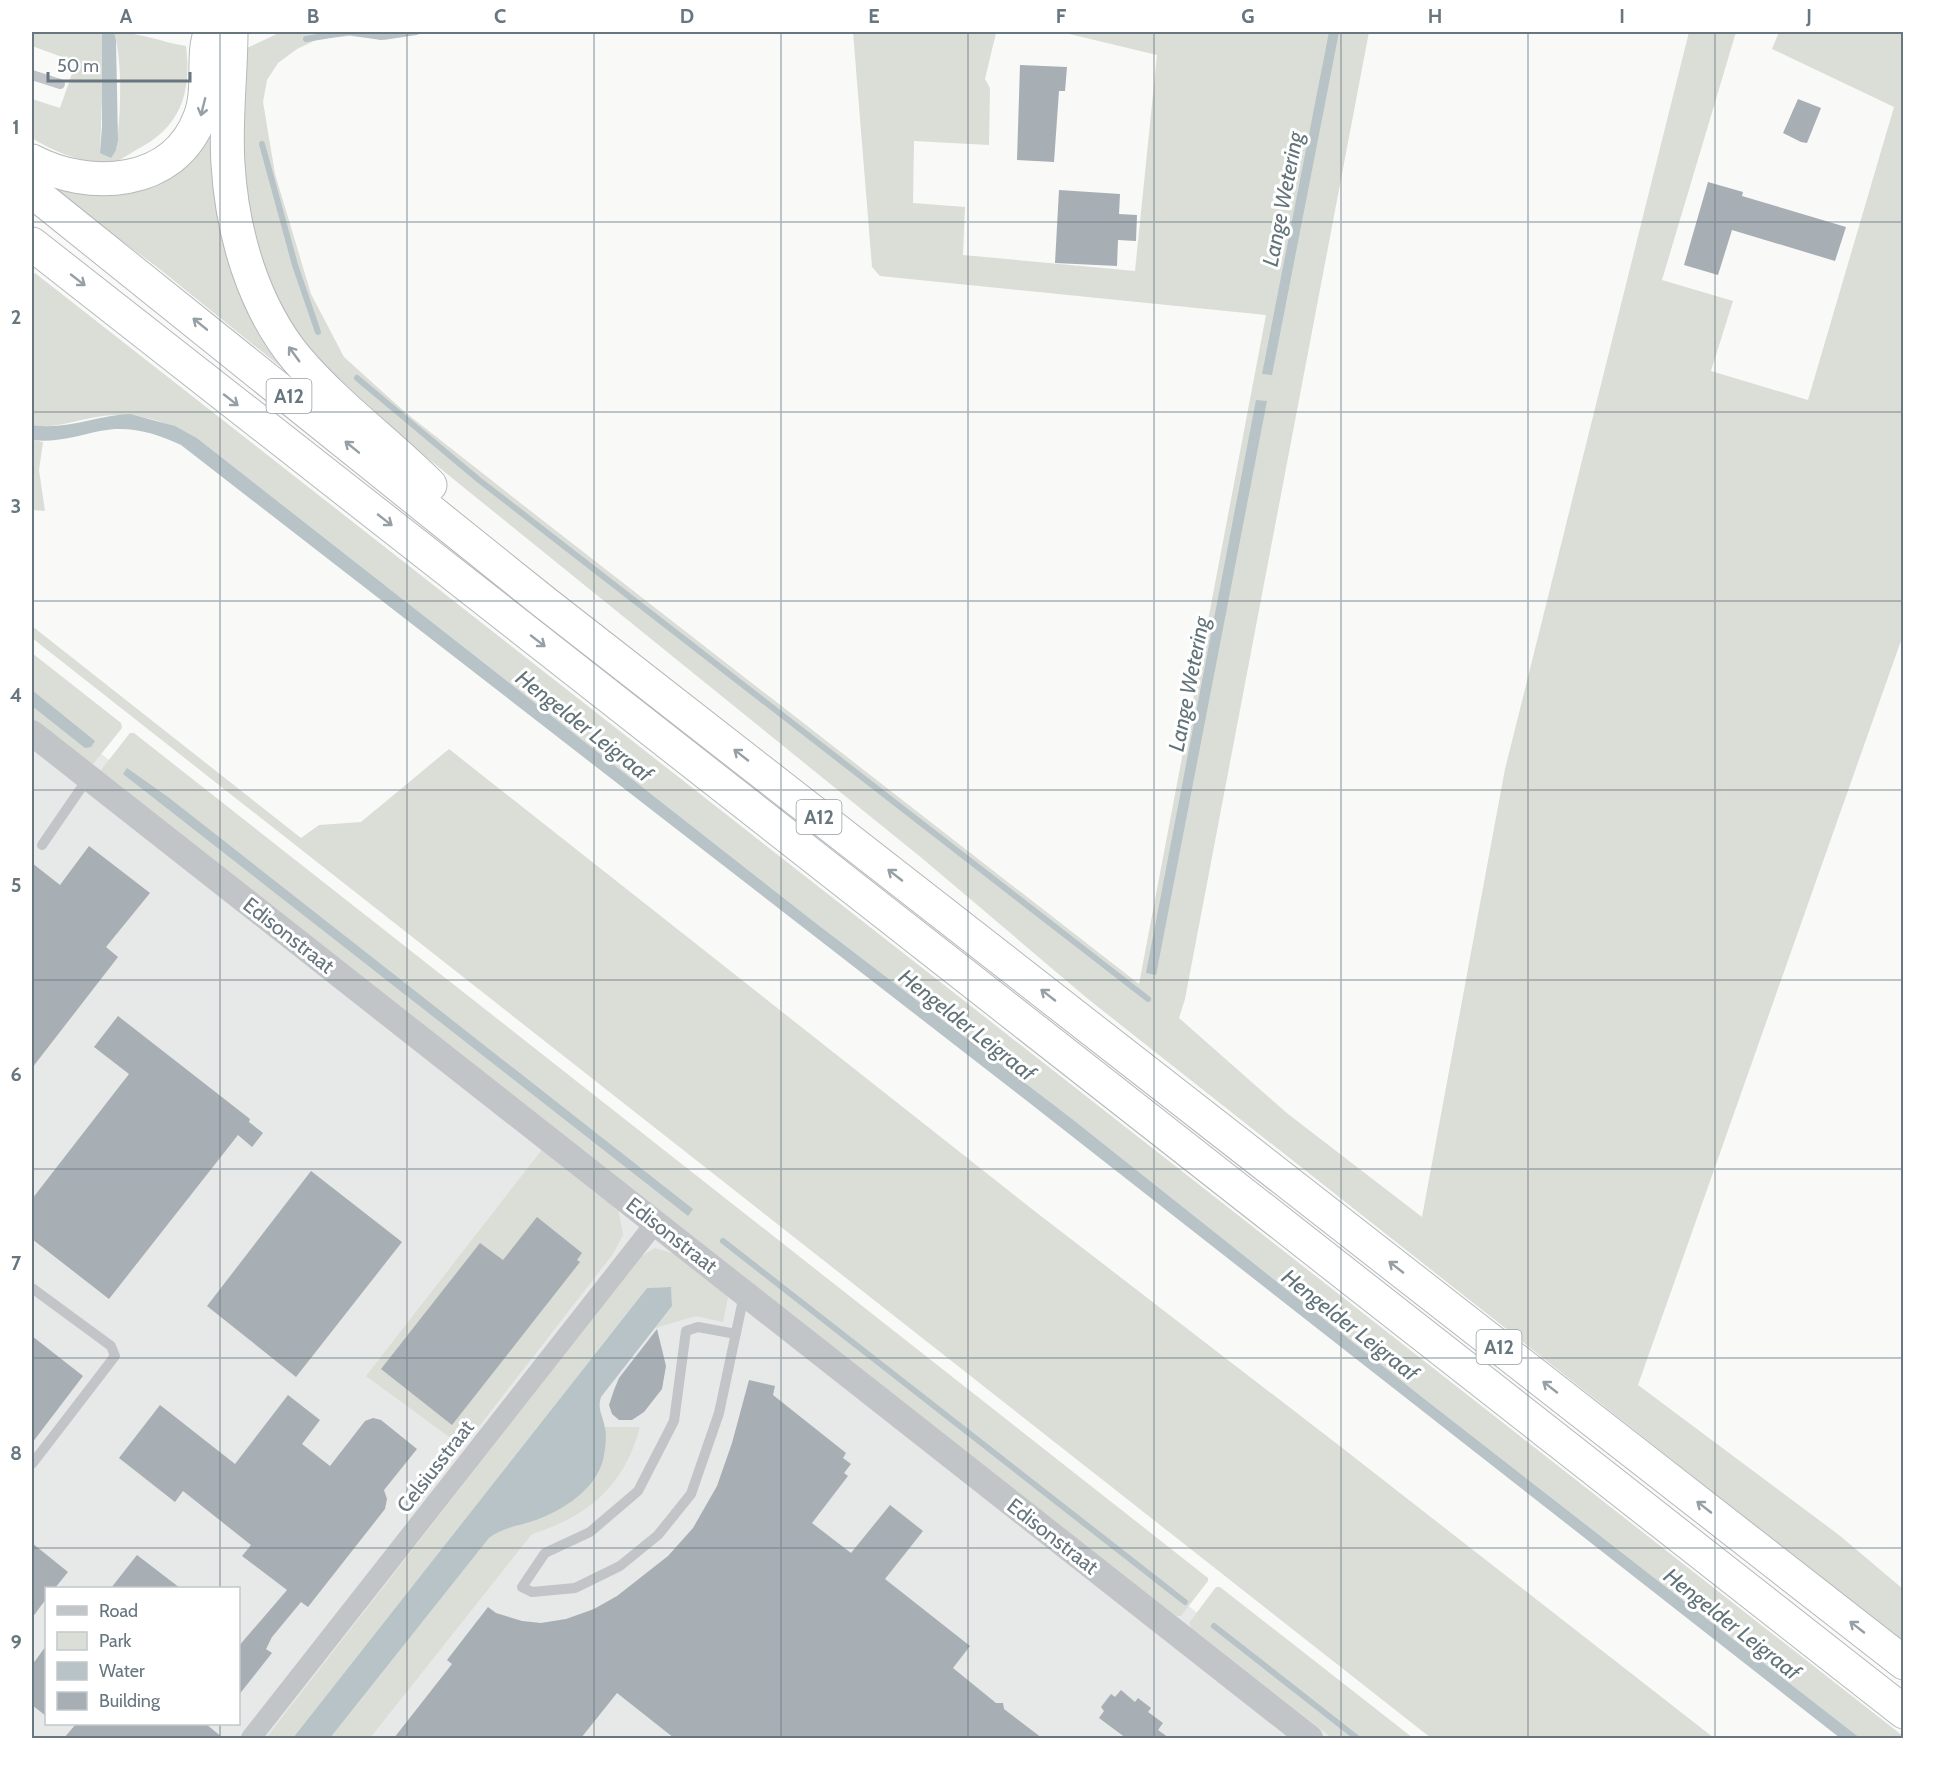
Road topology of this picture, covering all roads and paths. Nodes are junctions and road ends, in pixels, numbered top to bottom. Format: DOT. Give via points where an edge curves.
graph roads {
  1 [pos="209,35"];
  2 [pos="32,75"];
  3 [pos="60,84"];
  4 [pos="32,161"];
  5 [pos="32,191"];
  6 [pos="32,244"];
  7 [pos="544,602"];
  8 [pos="32,733"];
  9 [pos="88,778"];
  10 [pos="42,845"];
  11 [pos="657,1222"];
  12 [pos="32,1288"];
  13 [pos="745,1292"];
  14 [pos="736,1334"];
  15 [pos="32,1464"];
  16 [pos="1904,1663"];
  17 [pos="1904,1712"];
  18 [pos="251,1738"];
  19 [pos="1310,1738"];
  1 -- 4 [label="highway, A12, one-way" via="208,87 200,118 179,151 155,168 123,180 50,171"];
  7 -- 1 [label="highway, A12, one-way" via="409,464 331,396 296,358 274,324 258,294 233,215"];
  2 -- 3 [label="lane"];
  7 -- 5 [label="highway, A12, one-way"];
  6 -- 17 [label="highway, A12, one-way"];
  16 -- 7 [label="highway, A12, one-way"];
  8 -- 9 [label="street, Edisonstraat"];
  9 -- 10 [label="lane"];
  9 -- 11 [label="street, Edisonstraat"];
  11 -- 13 [label="street, Edisonstraat"];
  11 -- 18 [label="street, Celsiusstraat"];
  12 -- 15 [label="lane" via="111,1346 115,1356"];
  13 -- 14 [label="lane"];
  13 -- 19 [label="street, Edisonstraat"];
  14 -- 14 [label="lane" via="720,1413 691,1494 658,1535 620,1566 575,1588 532,1592 522,1587 545,1553 590,1532 638,1491 674,1421 686,1331 699,1327"];
}
